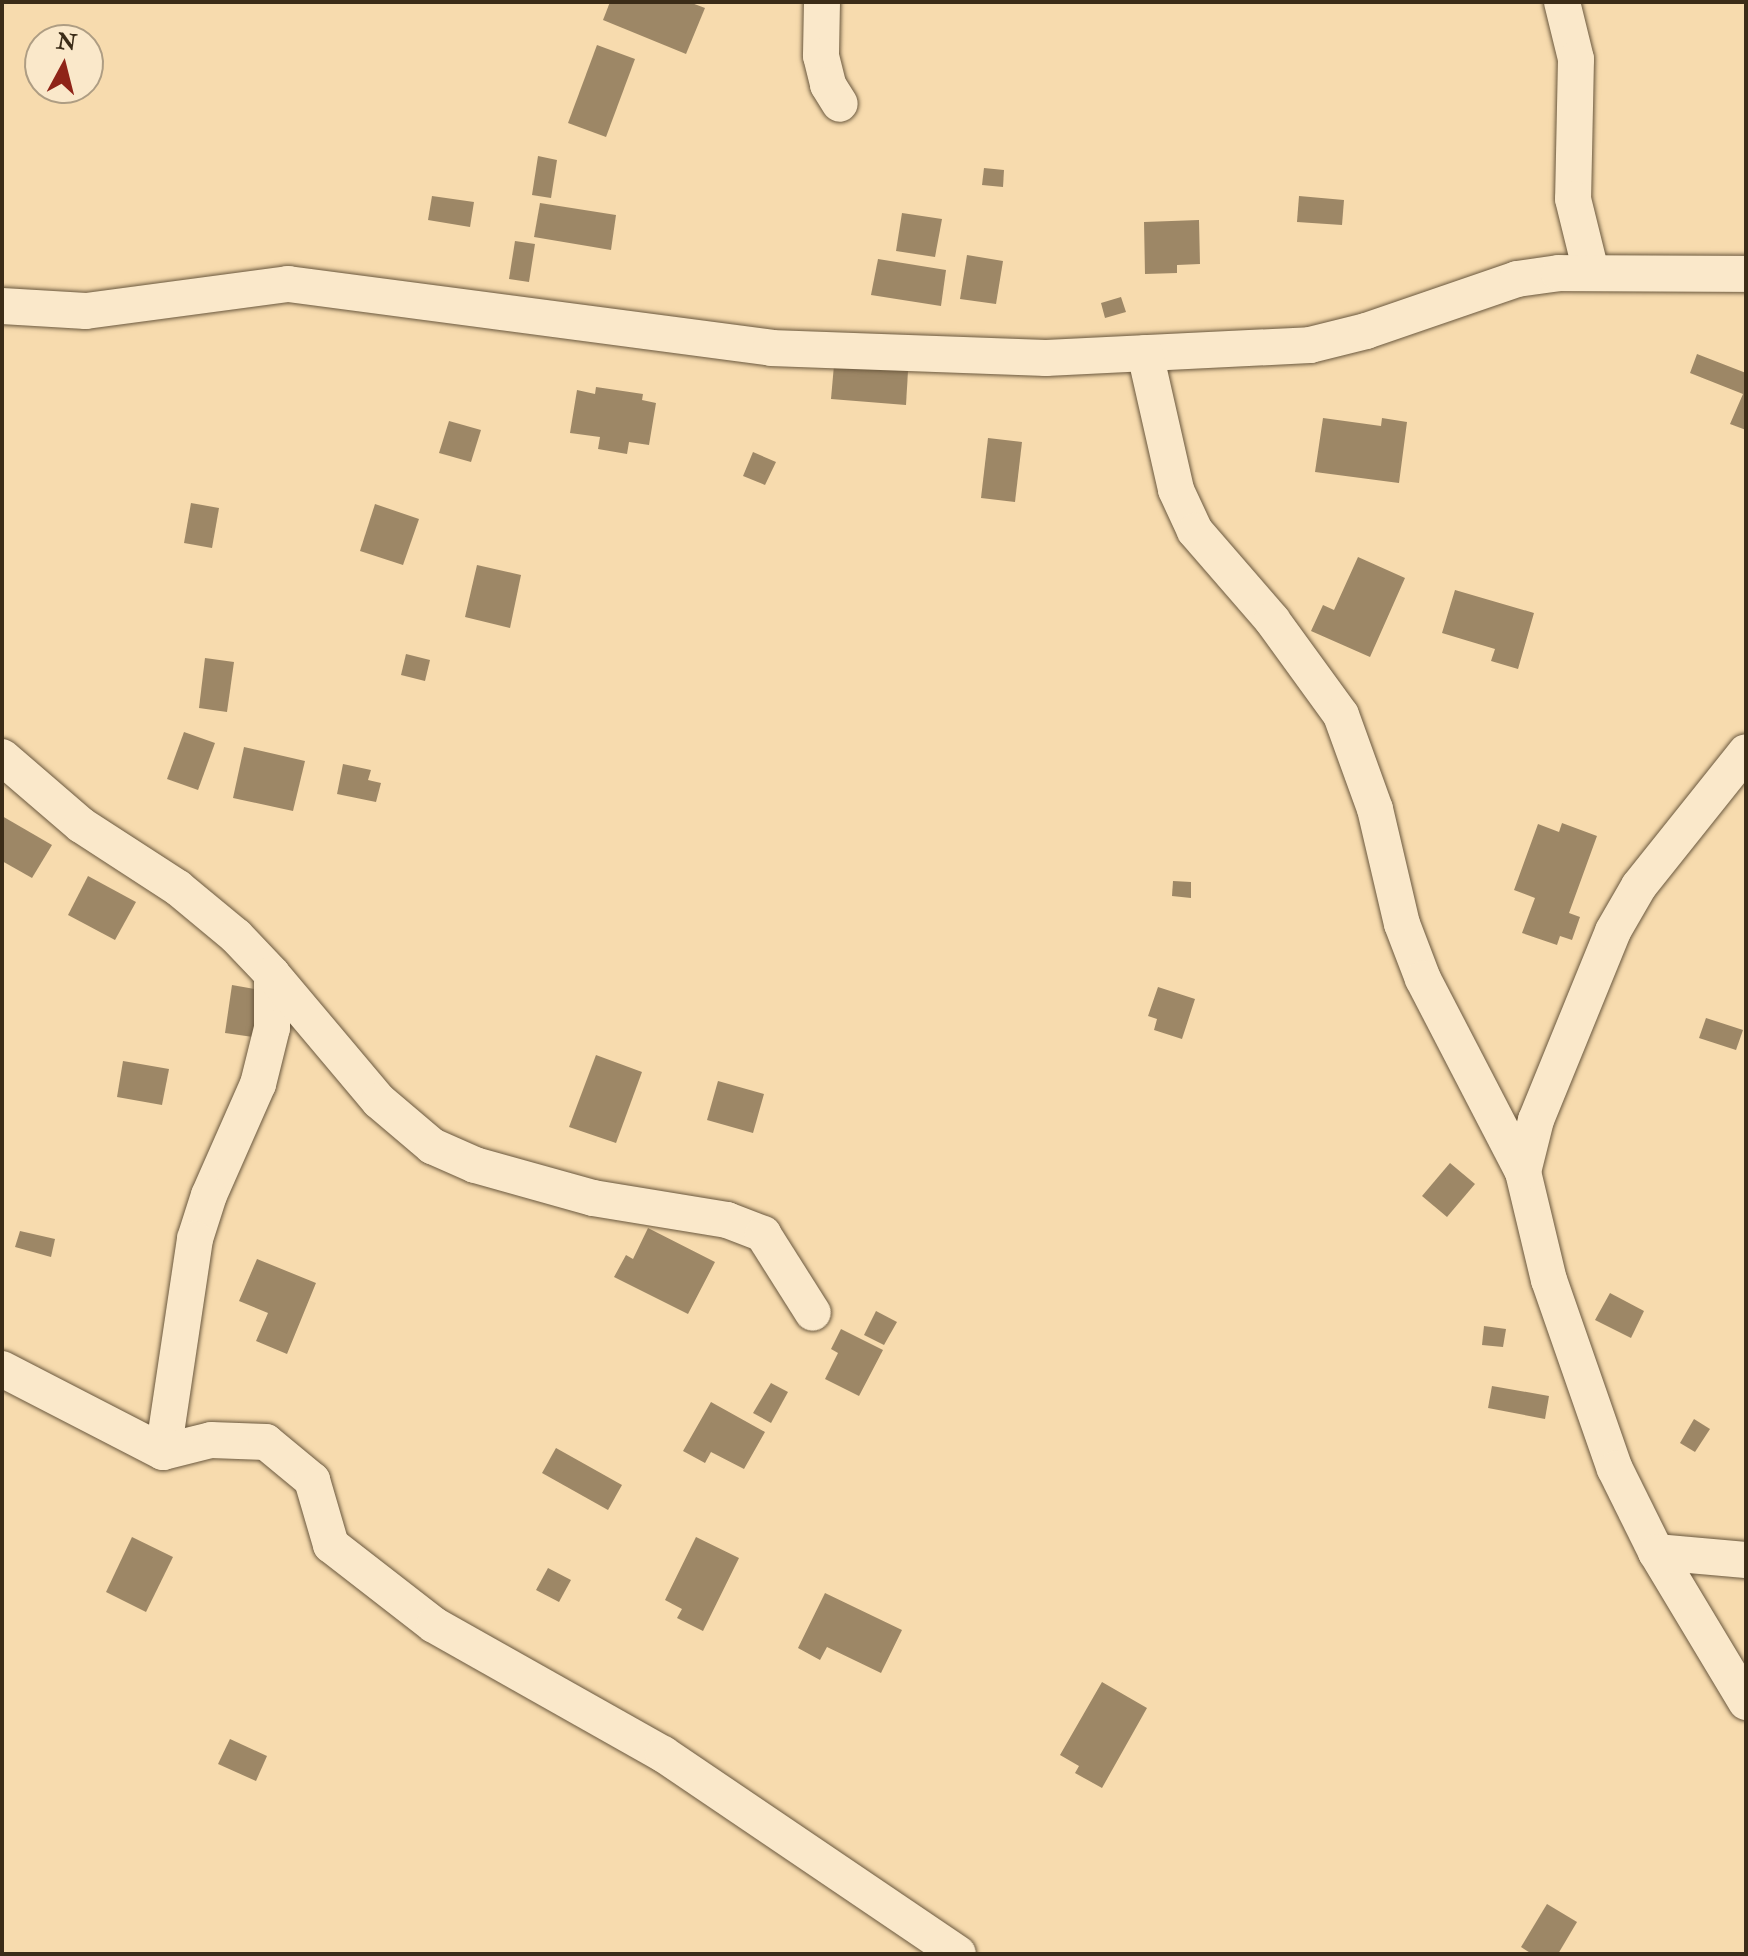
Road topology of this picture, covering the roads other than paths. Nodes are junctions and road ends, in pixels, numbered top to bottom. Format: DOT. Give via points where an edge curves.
graph roads {
  1 [pos="822,2"];
  2 [pos="1562,2"];
  3 [pos="840,104"];
  4 [pos="1591,272"];
  5 [pos="1746,274"];
  6 [pos="2,306"];
  7 [pos="1145,353"];
  8 [pos="1746,752"];
  9 [pos="2,757"];
  10 [pos="272,974"];
  11 [pos="1523,1172"];
  12 [pos="813,1313"];
  13 [pos="2,1369"];
  14 [pos="163,1452"];
  15 [pos="1656,1552"];
  16 [pos="1746,1560"];
  17 [pos="1746,1702"];
  18 [pos="958,1954"];
  1 -- 3 [label="street" via="821,56 828,85"];
  2 -- 4 [label="street" via="1576,59 1573,199"];
  4 -- 5 [label="street"];
  4 -- 7 [label="street" via="1517,279 1402,320 1310,345"];
  6 -- 7 [label="street" via="86,311 288,284 771,348 1046,358"];
  7 -- 11 [label="street" via="1176,490 1213,556 1272,620 1341,715 1375,809 1402,924 1423,979"];
  8 -- 11 [label="street" via="1639,886 1613,931 1536,1120"];
  9 -- 10 [label="street" via="81,825 178,888"];
  10 -- 12 [label="street" via="379,1101 432,1146 475,1165 578,1194 727,1220 763,1234"];
  10 -- 14 [label="street" via="272,1028 258,1084 195,1239"];
  11 -- 15 [label="street" via="1579,1379"];
  13 -- 14 [label="street"];
  14 -- 18 [label="street" via="211,1440 266,1442 312,1480 331,1545 434,1625 663,1754"];
  15 -- 16 [label="street"];
  15 -- 17 [label="street"];
}
